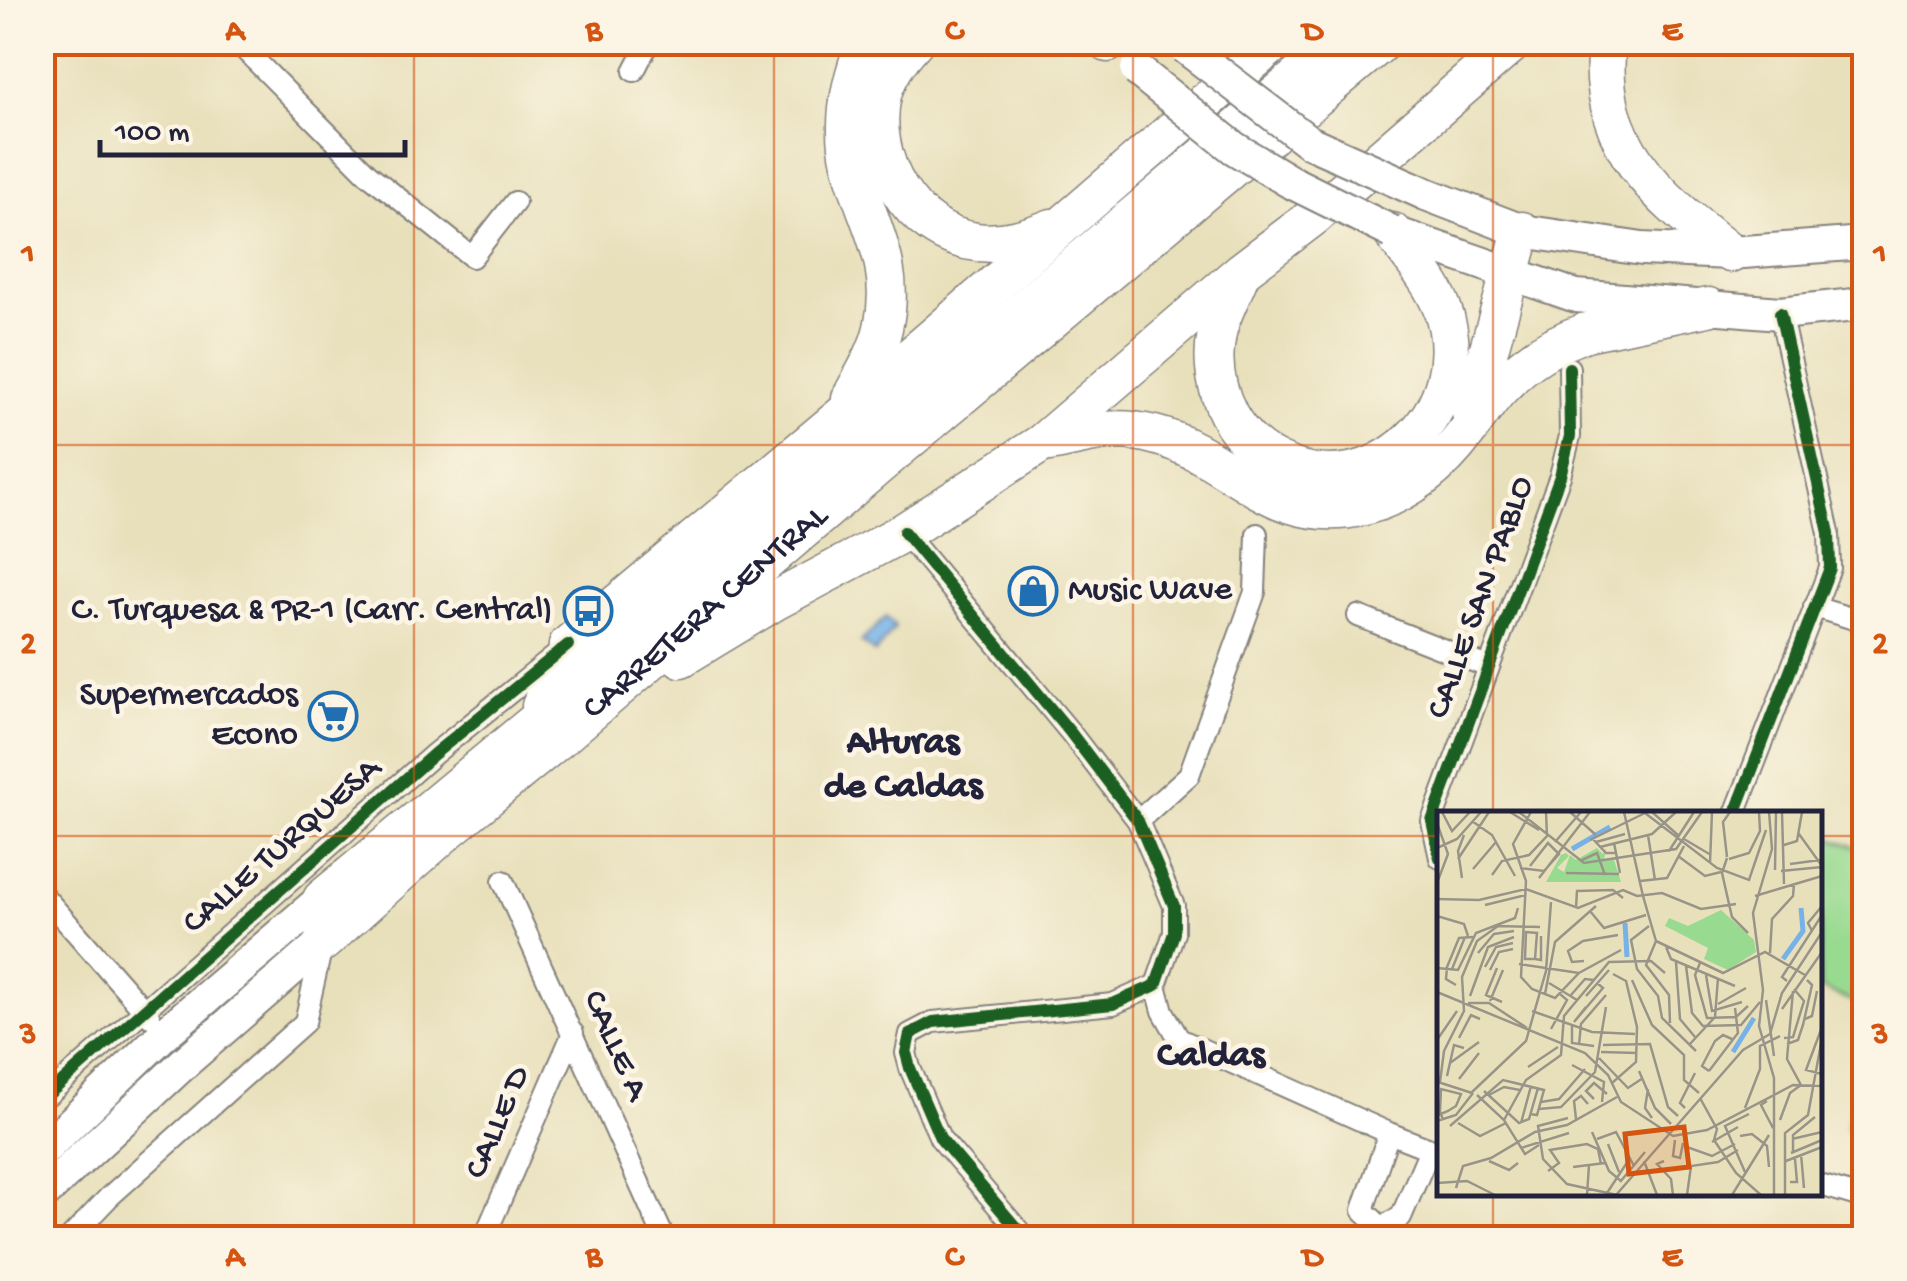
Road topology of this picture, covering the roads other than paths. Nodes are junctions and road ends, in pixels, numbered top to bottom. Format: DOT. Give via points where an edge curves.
graph roads {
  1 [pos="236,42"];
  2 [pos="648,42"];
  3 [pos="914,42"];
  4 [pos="1108,42"];
  5 [pos="1275,42"];
  6 [pos="1340,42"];
  7 [pos="1382,42"];
  8 [pos="1514,42"];
  9 [pos="1608,42"];
  10 [pos="1183,44"];
  11 [pos="866,50"];
  12 [pos="634,71"];
  13 [pos="515,202"];
  14 [pos="1064,224"];
  15 [pos="1522,230"];
  16 [pos="1392,232"];
  17 [pos="1864,242"];
  18 [pos="1730,253"];
  19 [pos="1242,271"];
  20 [pos="1511,275"];
  21 [pos="1864,304"];
  22 [pos="1708,307"];
  23 [pos="1780,314"];
  24 [pos="1569,368"];
  25 [pos="844,414"];
  26 [pos="1468,430"];
  27 [pos="1042,443"];
  28 [pos="904,532"];
  29 [pos="1257,534"];
  30 [pos="1814,607"];
  31 [pos="1358,616"];
  32 [pos="1864,622"];
  33 [pos="568,645"];
  34 [pos="1488,667"];
  35 [pos="604,700"];
  36 [pos="535,722"];
  37 [pos="1736,811"];
  38 [pos="1138,821"];
  39 [pos="1437,846"];
  40 [pos="503,881"];
  41 [pos="42,894"];
  42 [pos="322,898"];
  43 [pos="322,942"];
  44 [pos="1156,985"];
  45 [pos="154,1022"];
  46 [pos="573,1034"];
  47 [pos="42,1100"];
  48 [pos="1389,1133"];
  49 [pos="42,1151"];
  50 [pos="1435,1151"];
  51 [pos="1822,1185"];
  52 [pos="42,1195"];
  53 [pos="1864,1198"];
  54 [pos="70,1238"];
  55 [pos="484,1238"];
  56 [pos="664,1238"];
  57 [pos="1025,1238"];
  1 -- 13 [label="street" via="368,174 472,257"];
  2 -- 12 [label="street"];
  3 -- 14 [label="highway" via="892,70 880,108 889,173 908,203 933,224 975,242 1020,240"];
  4 -- 16 [label="main road, bridge" via="1234,148"];
  5 -- 14 [label="highway"];
  6 -- 36 [label="highway, CARRETERA CENTRAL"];
  7 -- 35 [label="highway, CARRETERA CENTRAL"];
  8 -- 19 [label="highway"];
  9 -- 18 [label="highway" via="1610,103 1629,154 1667,202"];
  10 -- 15 [label="main road, bridge" via="1309,142"];
  11 -- 25 [label="highway" via="848,103 848,145 879,242 886,302 873,359"];
  14 -- 25 [label="highway"];
  15 -- 18 [label="main road" via="1642,249"];
  15 -- 20 [label="highway"];
  16 -- 19 [label="highway" via="1443,310 1448,367 1427,424 1414,439 1361,469 1295,469 1254,448 1234,423 1217,384 1216,344"];
  16 -- 20 [label="main road"];
  17 -- 18 [label="main road"];
  19 -- 27 [label="highway"];
  20 -- 22 [label="main road" via="1576,296"];
  20 -- 26 [label="highway"];
  21 -- 23 [label="main road"];
  22 -- 23 [label="main road"];
  22 -- 26 [label="highway" via="1568,338 1518,370"];
  23 -- 30 [label="street" via="1829,533 1830,568"];
  24 -- 34 [label="street, CALLE SAN PABLO" via="1570,436 1560,476"];
  25 -- 33 [label="highway"];
  26 -- 27 [label="highway" via="1403,490 1362,506 1324,510 1272,498 1159,436 1104,430"];
  27 -- 28 [label="highway"];
  28 -- 35 [label="highway"];
  28 -- 38 [label="street"];
  29 -- 38 [label="street" via="1256,592 1189,775"];
  30 -- 32 [label="street"];
  30 -- 37 [label="street"];
  31 -- 34 [label="street"];
  33 -- 36 [label="highway"];
  33 -- 45 [label="street, CALLE TURQUESA" via="434,754"];
  34 -- 39 [label="street, CALLE SAN PABLO" via="1432,821"];
  35 -- 43 [label="highway, CARRETERA CENTRAL"];
  36 -- 42 [label="highway, CARRETERA CENTRAL"];
  38 -- 44 [label="street" via="1174,906 1174,933"];
  40 -- 46 [label="street, CALLE A"];
  41 -- 45 [label="street"];
  42 -- 45 [label="main road, CARRETERA CENTRAL"];
  43 -- 52 [label="main road, CARRETERA CENTRAL"];
  43 -- 54 [label="street" via="305,1022"];
  44 -- 48 [label="street" via="1179,1038"];
  44 -- 57 [label="street" via="1112,1004 933,1022 910,1034 910,1068 940,1138"];
  45 -- 47 [label="street, CALLE TURQUESA"];
  45 -- 49 [label="main road, CARRETERA CENTRAL"];
  46 -- 55 [label="street, CALLE D"];
  46 -- 56 [label="street, CALLE A"];
  48 -- 50 [label="street"];
  48 -- 50 [label="street" via="1363,1210 1381,1227 1401,1217"];
  51 -- 53 [label="street"];
}
